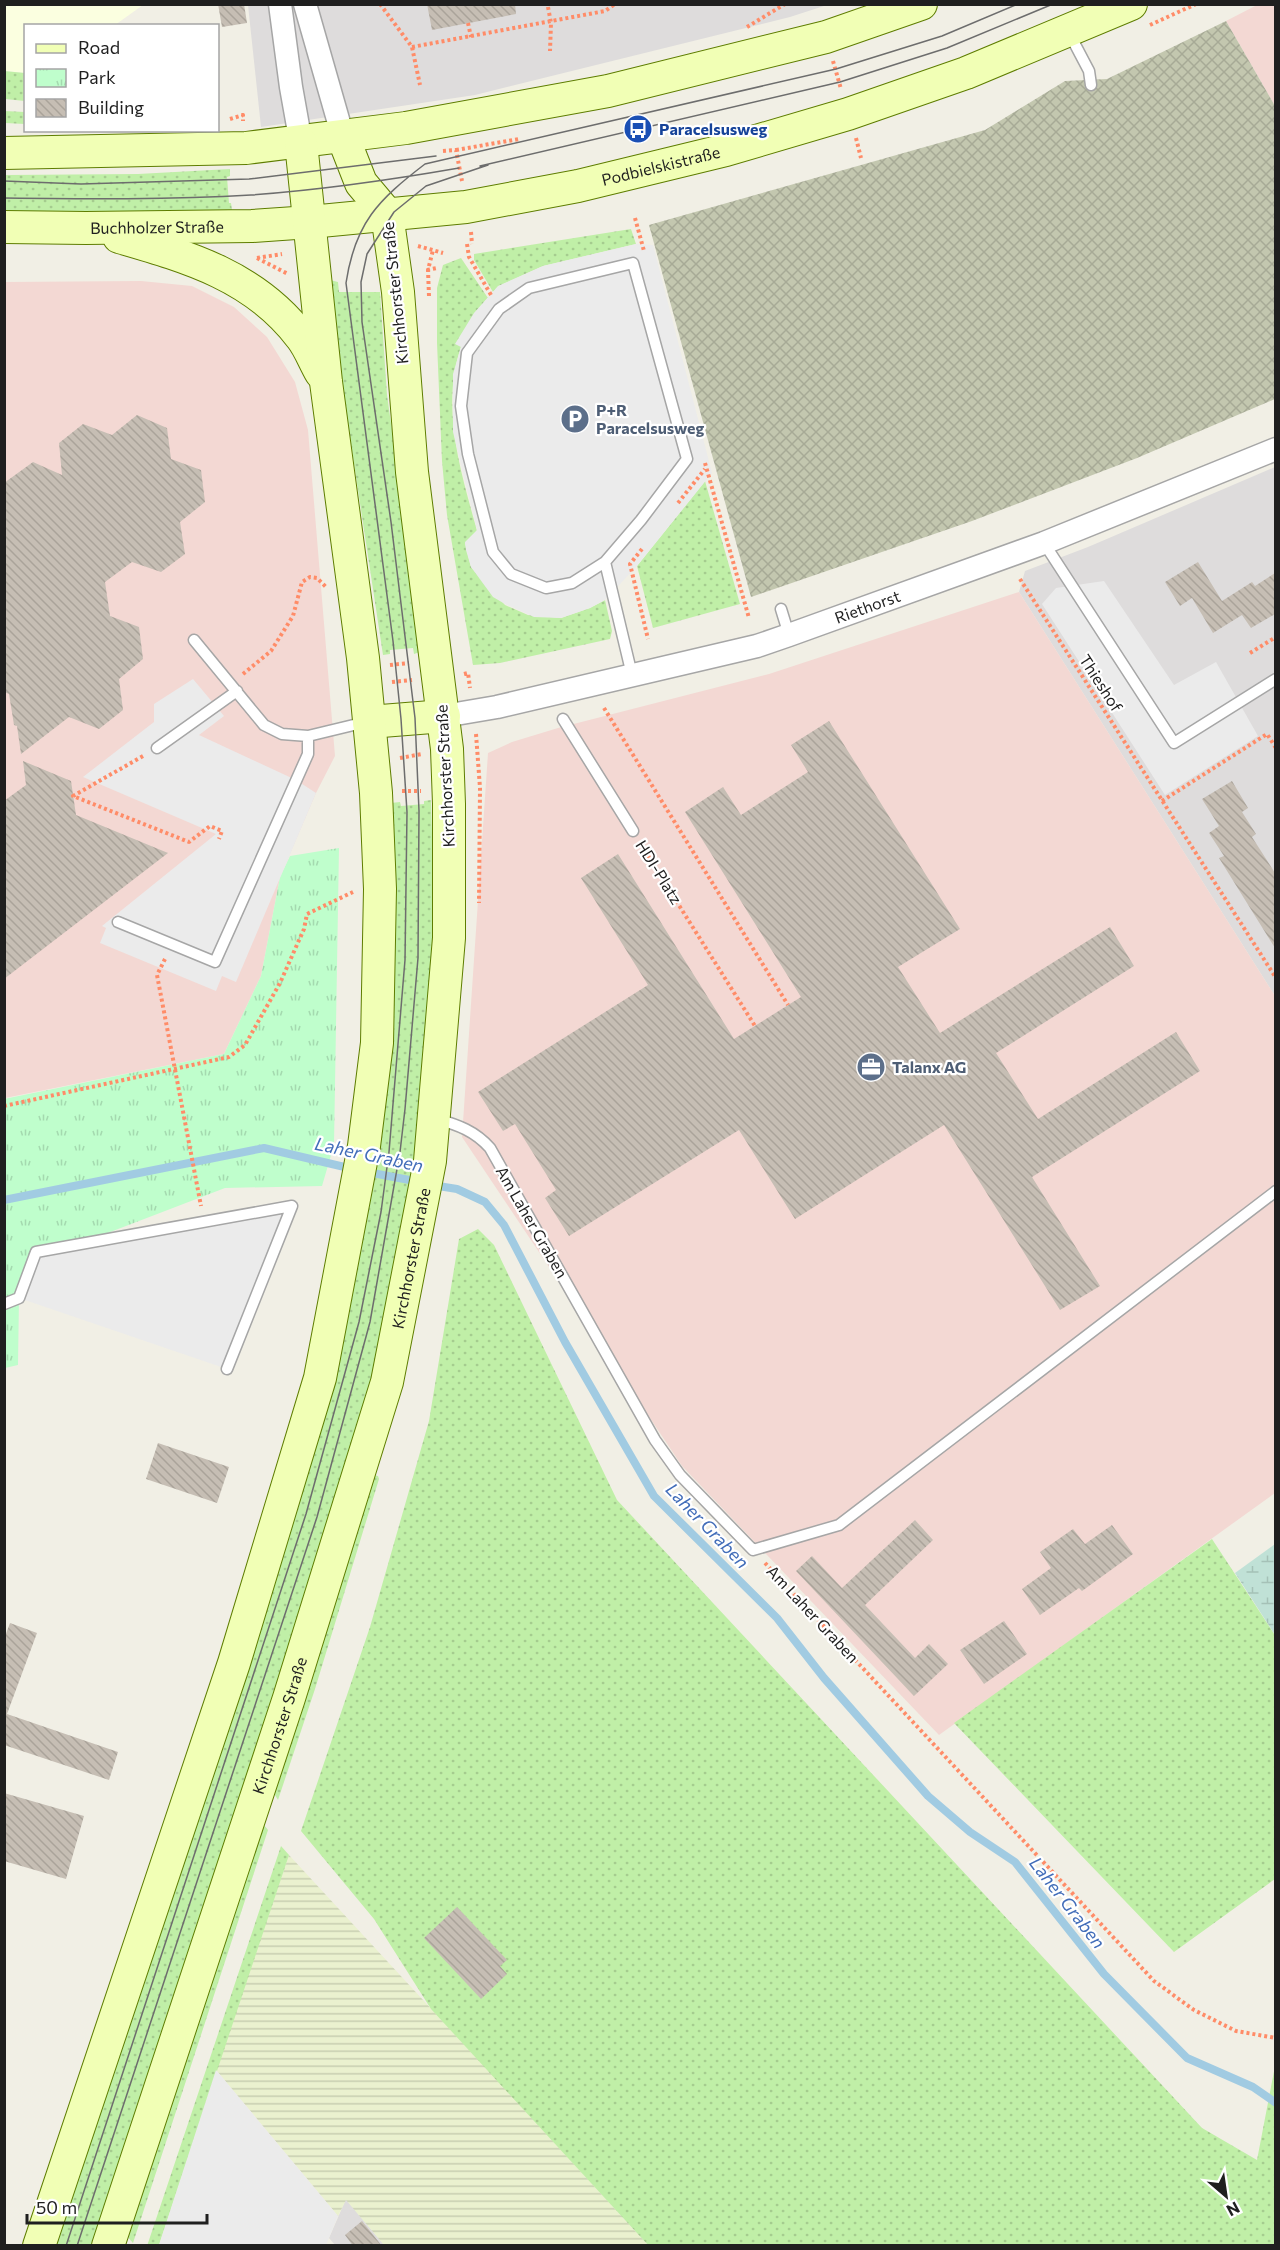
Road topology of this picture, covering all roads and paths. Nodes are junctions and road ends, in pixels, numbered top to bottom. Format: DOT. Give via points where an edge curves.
graph roads {
  1 [pos="280,4"];
  2 [pos="305,4"];
  3 [pos="380,4"];
  4 [pos="615,4"];
  5 [pos="921,4"];
  6 [pos="1131,4"];
  7 [pos="548,7"];
  8 [pos="551,22"];
  9 [pos="468,23"];
  10 [pos="1068,32"];
  11 [pos="471,37"];
  12 [pos="412,47"];
  13 [pos="550,51"];
  14 [pos="835,67"];
  15 [pos="1091,84"];
  16 [pos="420,85"];
  17 [pos="842,92"];
  18 [pos="855,133"];
  19 [pos="343,137"];
  20 [pos="519,139"];
  21 [pos="301,143"];
  22 [pos="456,150"];
  23 [pos="4,153"];
  24 [pos="861,158"];
  25 [pos="387,214"];
  26 [pos="310,222"];
  27 [pos="4,226"];
  28 [pos="86,228"];
  29 [pos="467,244"];
  30 [pos="444,252"];
  31 [pos="287,253"];
  32 [pos="437,268"];
  33 [pos="428,270"];
  34 [pos="417,272"];
  35 [pos="290,275"];
  36 [pos="429,296"];
  37 [pos="499,309"];
  38 [pos="326,382"];
  39 [pos="1275,449"];
  40 [pos="706,468"];
  41 [pos="671,512"];
  42 [pos="1044,543"];
  43 [pos="644,546"];
  44 [pos="605,562"];
  45 [pos="317,578"];
  46 [pos="1020,579"];
  47 [pos="781,609"];
  48 [pos="789,636"];
  49 [pos="1275,637"];
  50 [pos="648,639"];
  51 [pos="194,640"];
  52 [pos="1250,652"];
  53 [pos="448,670"];
  54 [pos="365,675"];
  55 [pos="633,675"];
  56 [pos="1275,679"];
  57 [pos="233,687"];
  58 [pos="604,708"];
  59 [pos="444,716"];
  60 [pos="563,719"];
  61 [pos="369,722"];
  62 [pos="308,736"];
  63 [pos="478,743"];
  64 [pos="157,748"];
  65 [pos="1275,748"];
  66 [pos="447,749"];
  67 [pos="375,778"];
  68 [pos="480,788"];
  69 [pos="449,790"];
  70 [pos="1162,801"];
  71 [pos="633,831"];
  72 [pos="219,839"];
  73 [pos="356,903"];
  74 [pos="118,922"];
  75 [pos="172,945"];
  76 [pos="1275,978"];
  77 [pos="788,1005"];
  78 [pos="755,1026"];
  79 [pos="176,1069"];
  80 [pos="4,1106"];
  81 [pos="433,1118"];
  82 [pos="1275,1191"];
  83 [pos="204,1222"];
  84 [pos="4,1304"];
  85 [pos="227,1369"];
  86 [pos="753,1550"];
  87 [pos="1275,2038"];
  88 [pos="39,2246"];
  89 [pos="108,2246"];
  1 -- 21 [label="street"];
  2 -- 19 [label="street"];
  3 -- 12 [label="path"];
  4 -- 8 [label="path" via="605,12"];
  5 -- 19 [label="main road" via="826,37 608,92"];
  6 -- 10 [label="main road, Podbielskistraße"];
  7 -- 8 [label="path"];
  8 -- 11 [label="path"];
  8 -- 13 [label="path"];
  9 -- 11 [label="path"];
  10 -- 15 [label="lane" via="1089,71"];
  10 -- 25 [label="main road, Podbielskistraße" via="848,114 726,150 489,203"];
  11 -- 12 [label="path"];
  12 -- 16 [label="path"];
  14 -- 17 [label="path"];
  18 -- 24 [label="path"];
  19 -- 21 [label="main road"];
  19 -- 25 [label="main road, Kirchhorster Straße" via="361,183"];
  20 -- 22 [label="path"];
  21 -- 23 [label="main road" via="235,149"];
  21 -- 26 [label="main road"];
  25 -- 26 [label="main road, Podbielskistraße"];
  25 -- 53 [label="main road, Kirchhorster Straße" via="398,292 412,472"];
  26 -- 28 [label="main road, Buchholzer Straße"];
  26 -- 38 [label="main road"];
  27 -- 28 [label="main road, Buchholzer Straße"];
  28 -- 38 [label="main road" via="204,263 239,282 270,305 301,337"];
  29 -- 37 [label="path" via="469,257"];
  30 -- 33 [label="path" via="431,249"];
  31 -- 35 [label="path" via="256,258"];
  32 -- 33 [label="path"];
  33 -- 34 [label="path"];
  33 -- 36 [label="path"];
  37 -- 44 [label="lane" via="467,353 461,406 468,454 493,552 511,574 546,588 572,583"];
  37 -- 44 [label="lane" via="528,288 633,263 687,459"];
  38 -- 54 [label="main road"];
  39 -- 42 [label="street, Riethorst"];
  40 -- 41 [label="path"];
  42 -- 48 [label="street, Riethorst"];
  42 -- 56 [label="lane" via="1174,743"];
  43 -- 50 [label="path" via="630,564"];
  44 -- 55 [label="lane"];
  45 -- 57 [label="path" via="302,582 293,616 271,651"];
  46 -- 70 [label="path, Thieshof"];
  47 -- 48 [label="lane"];
  48 -- 55 [label="street, Riethorst"];
  49 -- 52 [label="path"];
  51 -- 57 [label="lane"];
  53 -- 54 [label="path"];
  53 -- 54 [label="path" via="409,663"];
  53 -- 59 [label="main road, Kirchhorster Straße"];
  54 -- 61 [label="main road"];
  55 -- 59 [label="street, Riethorst"];
  57 -- 62 [label="lane" via="264,725 282,734"];
  57 -- 64 [label="lane"];
  58 -- 77 [label="path"];
  59 -- 61 [label="main road"];
  59 -- 66 [label="main road, Kirchhorster Straße"];
  60 -- 71 [label="lane, HDI-Platz"];
  61 -- 62 [label="lane"];
  61 -- 67 [label="main road"];
  62 -- 75 [label="lane" via="308,754 215,963"];
  63 -- 66 [label="path"];
  64 -- 72 [label="path" via="73,796 189,842 210,826 222,831"];
  65 -- 70 [label="path" via="1267,734"];
  66 -- 67 [label="path"];
  66 -- 69 [label="main road, Kirchhorster Straße"];
  67 -- 69 [label="path"];
  67 -- 88 [label="main road" via="380,889 377,1043 364,1146 320,1378 238,1652"];
  68 -- 69 [label="path"];
  69 -- 81 [label="main road, Kirchhorster Straße" via="449,938"];
  70 -- 76 [label="path, Thieshof"];
  71 -- 78 [label="path, HDI-Platz"];
  73 -- 79 [label="path" via="357,891 308,914 280,983 245,1045 229,1058"];
  74 -- 75 [label="lane"];
  75 -- 79 [label="path" via="157,975"];
  79 -- 80 [label="path"];
  79 -- 83 [label="path"];
  81 -- 86 [label="lane, Am Laher Graben" via="480,1136 490,1148 655,1440 680,1475"];
  81 -- 89 [label="main road, Kirchhorster Straße" via="430,1161 387,1382 289,1698"];
  82 -- 86 [label="lane" via="839,1525"];
  83 -- 84 [label="lane" via="36,1252 19,1298"];
  83 -- 85 [label="lane" via="292,1206"];
  86 -- 87 [label="path, Am Laher Graben" via="1154,1981 1194,2010 1236,2031"];
}
